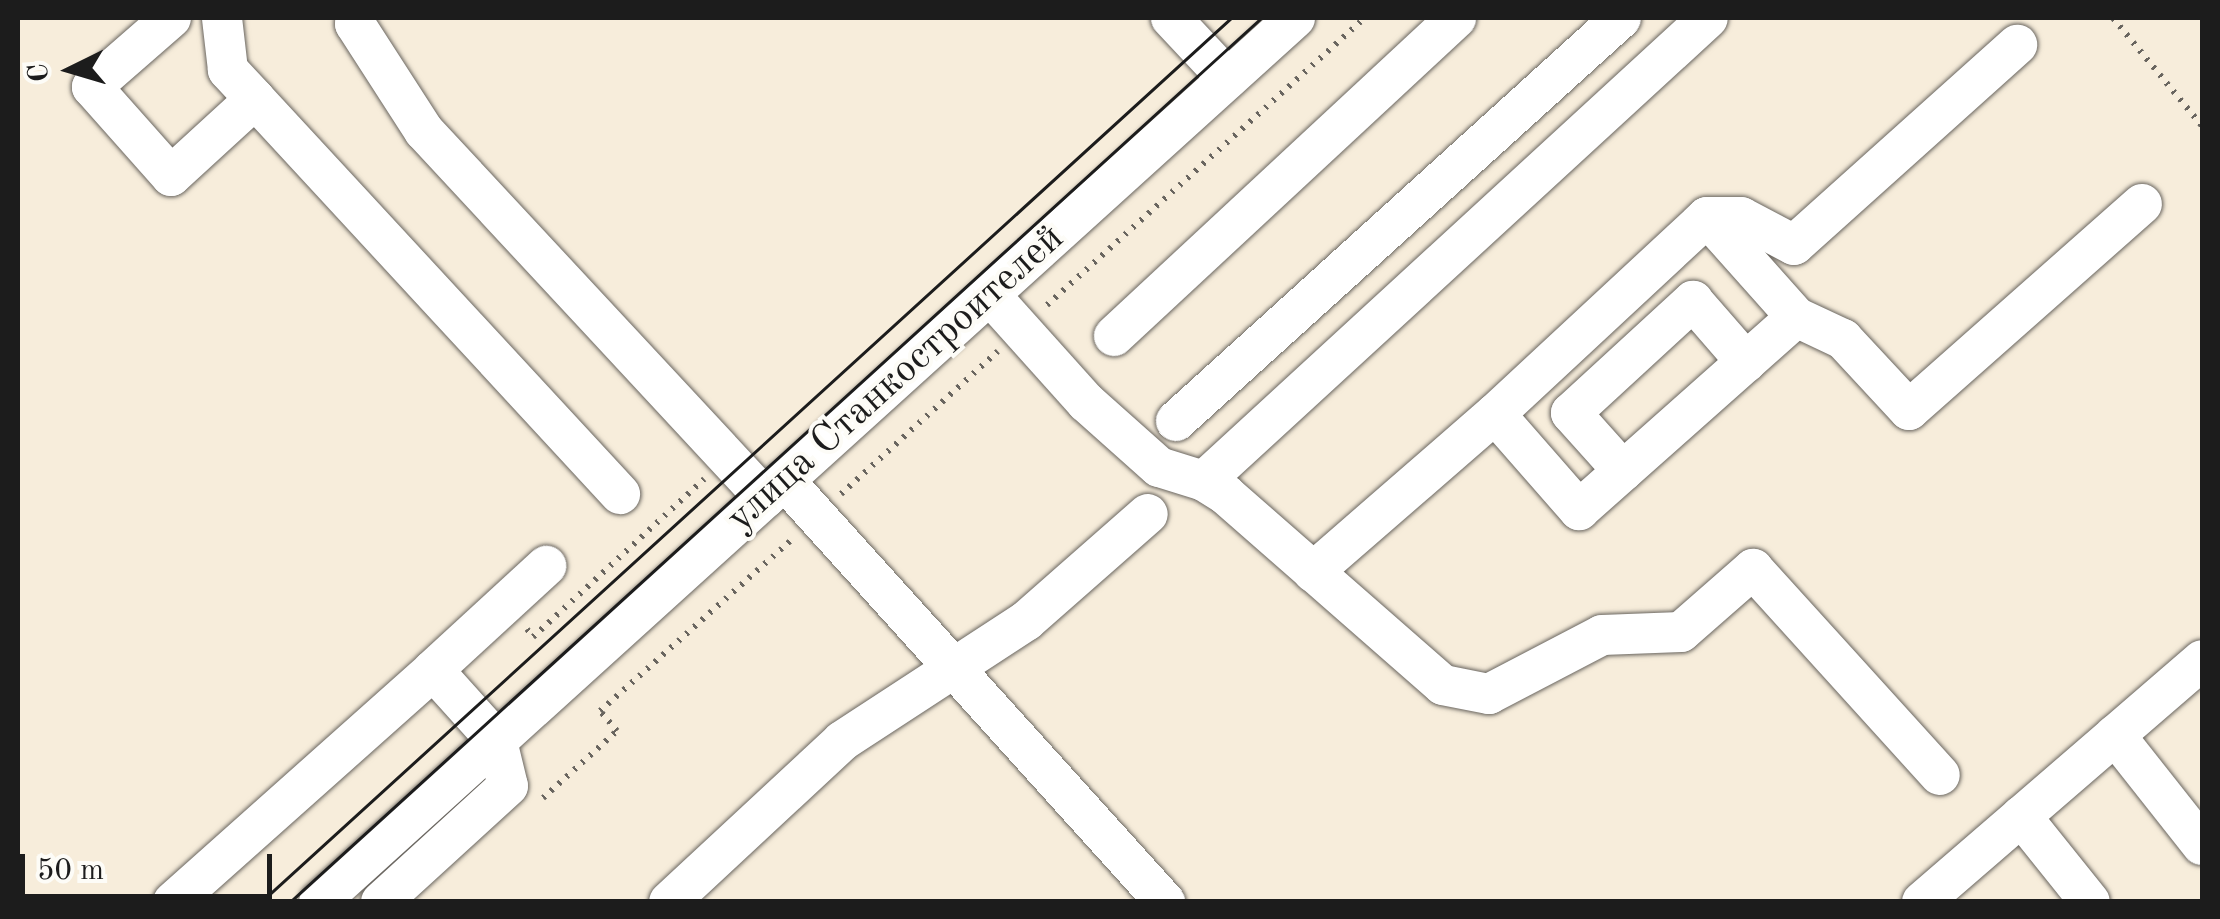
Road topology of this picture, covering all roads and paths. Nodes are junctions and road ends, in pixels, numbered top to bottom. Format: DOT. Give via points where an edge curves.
graph roads {
  1 [pos="171,18"];
  2 [pos="222,18"];
  3 [pos="356,18"];
  4 [pos="1171,18"];
  5 [pos="1295,18"];
  6 [pos="1365,18"];
  7 [pos="1456,18"];
  8 [pos="1621,18"];
  9 [pos="1708,18"];
  10 [pos="2113,18"];
  11 [pos="2017,45"];
  12 [pos="1228,79"];
  13 [pos="255,98"];
  14 [pos="2202,126"];
  15 [pos="2142,204"];
  16 [pos="1706,217"];
  17 [pos="990,294"];
  18 [pos="1796,317"];
  19 [pos="1021,329"];
  20 [pos="1114,336"];
  21 [pos="1746,362"];
  22 [pos="1495,414"];
  23 [pos="1240,448"];
  24 [pos="1622,471"];
  25 [pos="1204,481"];
  26 [pos="774,489"];
  27 [pos="620,494"];
  28 [pos="1148,514"];
  29 [pos="816,517"];
  30 [pos="546,566"];
  31 [pos="1313,572"];
  32 [pos="2202,662"];
  33 [pos="952,668"];
  34 [pos="432,670"];
  35 [pos="2115,735"];
  36 [pos="497,740"];
  37 [pos="1940,775"];
  38 [pos="529,810"];
  39 [pos="2021,816"];
  40 [pos="2202,846"];
  41 [pos="1929,899"];
  42 [pos="174,902"];
  43 [pos="320,902"];
  44 [pos="381,902"];
  45 [pos="668,902"];
  46 [pos="1165,902"];
  47 [pos="2090,902"];
  1 -- 13 [label="street" via="92,88 171,176"];
  2 -- 13 [label="street" via="228,70"];
  3 -- 26 [label="street" via="424,131"];
  4 -- 12 [label="street"];
  5 -- 12 [label="street, улица Станкостроителей"];
  6 -- 19 [label="path"];
  7 -- 20 [label="street"];
  8 -- 23 [label="street" via="1187,411"];
  9 -- 23 [label="street"];
  10 -- 14 [label="path"];
  11 -- 16 [label="street" via="1794,246 1741,217"];
  12 -- 17 [label="street, улица Станкостроителей"];
  13 -- 27 [label="street"];
  15 -- 18 [label="street" via="1910,410 1843,339"];
  16 -- 18 [label="street"];
  16 -- 22 [label="street"];
  17 -- 19 [label="street"];
  17 -- 26 [label="street, улица Станкостроителей"];
  18 -- 21 [label="street"];
  19 -- 25 [label="street" via="1086,402 1159,467"];
  19 -- 29 [label="path"];
  21 -- 24 [label="street"];
  21 -- 24 [label="street" via="1693,301 1572,413"];
  22 -- 24 [label="street" via="1579,510"];
  22 -- 31 [label="street"];
  23 -- 25 [label="street"];
  25 -- 31 [label="street"];
  26 -- 29 [label="street"];
  26 -- 36 [label="street, улица Станкостроителей"];
  28 -- 33 [label="street" via="1026,621"];
  29 -- 33 [label="street"];
  29 -- 38 [label="path" via="600,711 617,731"];
  30 -- 34 [label="street"];
  31 -- 37 [label="street" via="1443,685 1489,694 1602,635 1681,632 1753,568"];
  32 -- 35 [label="street"];
  33 -- 45 [label="street" via="842,740"];
  33 -- 46 [label="street"];
  34 -- 36 [label="street"];
  34 -- 42 [label="street"];
  35 -- 39 [label="street"];
  35 -- 40 [label="street"];
  36 -- 43 [label="street, улица Станкостроителей"];
  36 -- 44 [label="street" via="508,786"];
  39 -- 41 [label="street"];
  39 -- 47 [label="street"];
}
